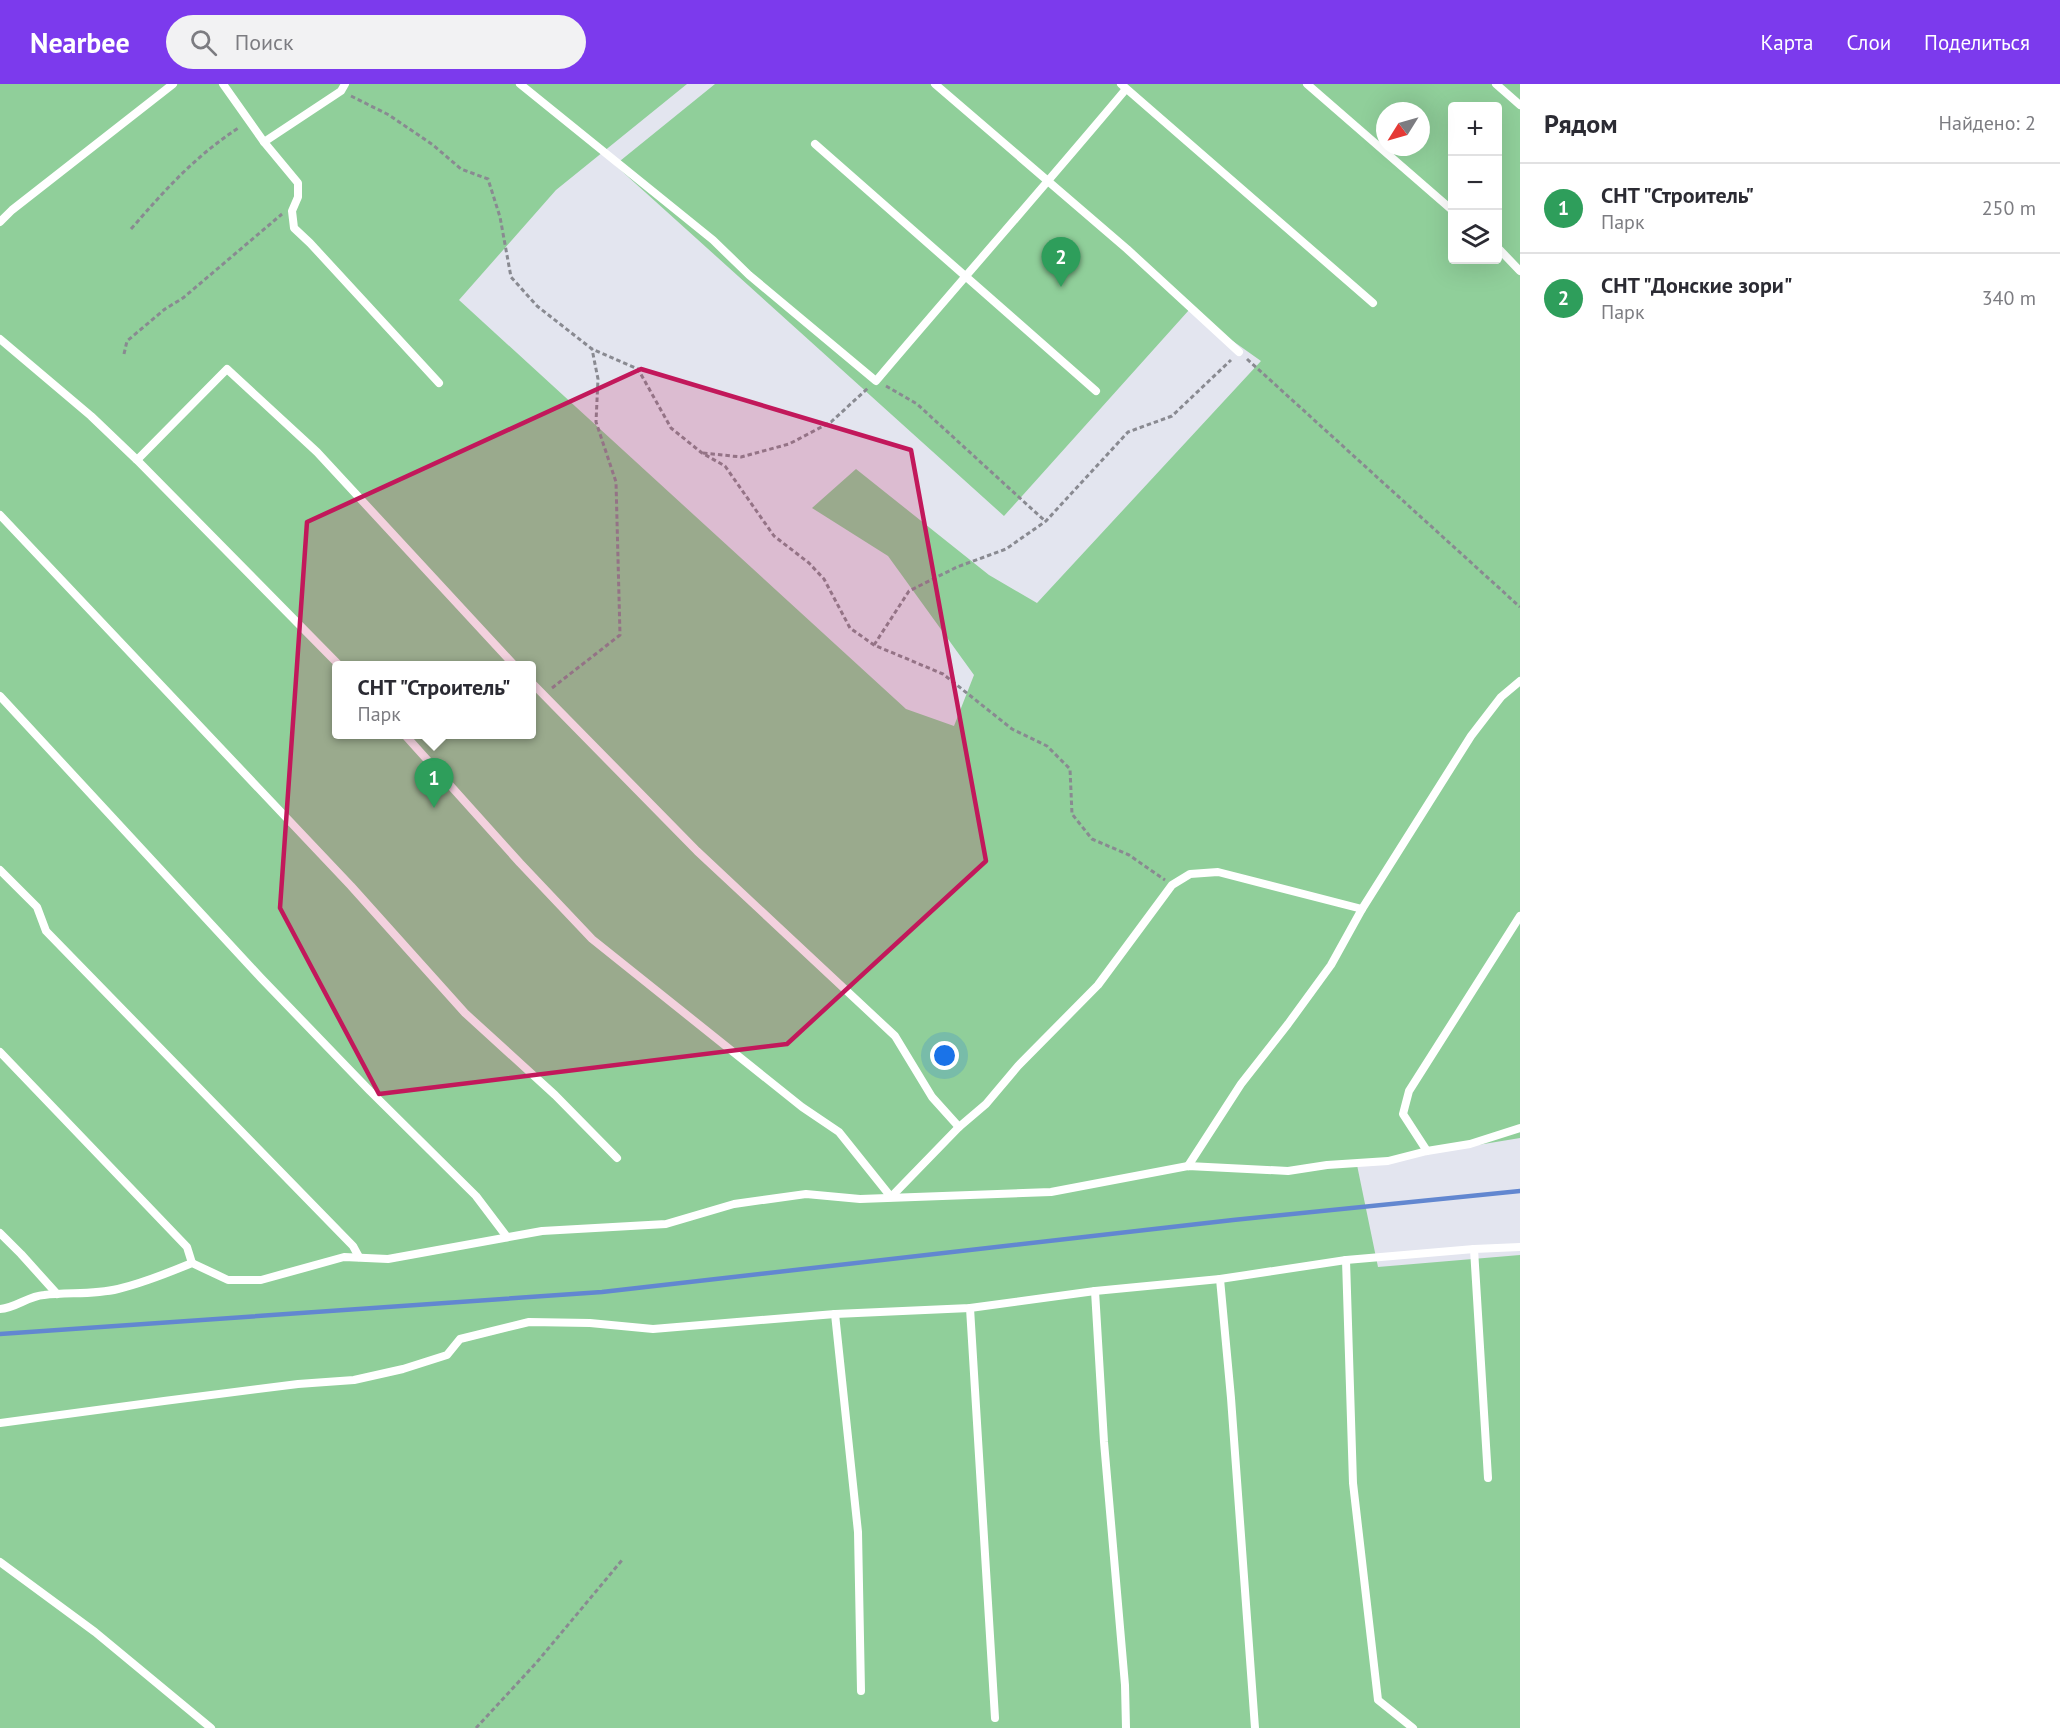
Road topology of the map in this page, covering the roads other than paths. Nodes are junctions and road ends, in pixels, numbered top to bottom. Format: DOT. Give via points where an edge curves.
graph roads {
  1 [pos="173,84"];
  2 [pos="223,84"];
  3 [pos="520,84"];
  4 [pos="935,84"];
  5 [pos="1307,84"];
  6 [pos="1496,84"];
  7 [pos="1123,86"];
  8 [pos="343,88"];
  9 [pos="1520,105"];
  10 [pos="264,142"];
  11 [pos="815,144"];
  12 [pos="1048,182"];
  13 [pos="1448,207"];
  14 [pos="0,222"];
  15 [pos="1502,253"];
  16 [pos="1520,271"];
  17 [pos="965,276"];
  18 [pos="1373,303"];
  19 [pos="0,339"];
  20 [pos="1239,352"];
  21 [pos="439,383"];
  22 [pos="1096,391"];
  23 [pos="137,460"];
  24 [pos="0,515"];
  25 [pos="335,661"];
  26 [pos="510,661"];
  27 [pos="1520,681"];
  28 [pos="536,688"];
  29 [pos="0,696"];
  30 [pos="408,739"];
  31 [pos="0,870"];
  32 [pos="1362,909"];
  33 [pos="1520,916"];
  34 [pos="0,1052"];
  35 [pos="959,1126"];
  36 [pos="1520,1128"];
  37 [pos="1427,1151"];
  38 [pos="617,1158"];
  39 [pos="1188,1166"];
  40 [pos="891,1197"];
  41 [pos="0,1233"];
  42 [pos="507,1237"];
  43 [pos="1520,1246"];
  44 [pos="1474,1248"];
  45 [pos="359,1257"];
  46 [pos="1346,1260"];
  47 [pos="192,1263"];
  48 [pos="1220,1279"];
  49 [pos="1095,1291"];
  50 [pos="57,1294"];
  51 [pos="970,1308"];
  52 [pos="0,1309"];
  53 [pos="836,1314"];
  54 [pos="0,1423"];
  55 [pos="1488,1478"];
  56 [pos="0,1562"];
  57 [pos="861,1691"];
  58 [pos="995,1719"];
  59 [pos="211,1728"];
  60 [pos="1126,1728"];
  61 [pos="1255,1728"];
  62 [pos="1413,1728"];
  1 -- 14 [label="lane"];
  2 -- 10 [label="lane"];
  3 -- 17 [label="lane" via="713,240 876,381"];
  4 -- 12 [label="lane"];
  5 -- 13 [label="lane"];
  6 -- 9 [label="lane"];
  7 -- 12 [label="lane"];
  7 -- 18 [label="lane"];
  8 -- 10 [label="lane"];
  10 -- 21 [label="lane" via="298,183 292,211 294,228"];
  11 -- 17 [label="lane"];
  12 -- 17 [label="lane"];
  12 -- 20 [label="lane"];
  15 -- 16 [label="lane"];
  17 -- 22 [label="lane"];
  19 -- 23 [label="lane"];
  23 -- 25 [label="lane"];
  23 -- 26 [label="lane" via="227,369 317,452"];
  24 -- 38 [label="lane" via="351,886 465,1013"];
  27 -- 32 [label="lane" via="1471,736"];
  28 -- 35 [label="lane" via="697,851 896,1036 932,1097"];
  29 -- 42 [label="lane" via="261,978 476,1196"];
  30 -- 40 [label="lane" via="592,939 802,1107 839,1132"];
  31 -- 45 [label="lane" via="37,907 46,931 353,1246"];
  32 -- 35 [label="lane" via="1218,873 1190,874 1172,885 1098,985 986,1104"];
  32 -- 39 [label="lane" via="1331,965 1241,1084"];
  33 -- 37 [label="lane" via="1409,1091 1403,1114"];
  34 -- 47 [label="lane" via="187,1247"];
  35 -- 40 [label="lane"];
  36 -- 37 [label="lane" via="1470,1144"];
  37 -- 39 [label="lane" via="1388,1161 1288,1171"];
  39 -- 40 [label="lane" via="1051,1192"];
  40 -- 42 [label="lane" via="860,1199 806,1194 734,1204 666,1224 542,1231"];
  41 -- 50 [label="lane"];
  42 -- 45 [label="lane" via="388,1258"];
  43 -- 44 [label="lane"];
  44 -- 46 [label="lane"];
  44 -- 55 [label="lane"];
  45 -- 47 [label="lane" via="344,1257 261,1280 228,1280"];
  46 -- 48 [label="lane"];
  46 -- 62 [label="lane" via="1353,1483 1378,1700"];
  47 -- 50 [label="lane" via="117,1290"];
  48 -- 49 [label="lane"];
  48 -- 61 [label="lane"];
  49 -- 51 [label="lane"];
  49 -- 60 [label="lane"];
  50 -- 52 [label="lane" via="41,1295"];
  51 -- 53 [label="lane"];
  51 -- 58 [label="lane"];
  53 -- 54 [label="lane" via="653,1329 529,1323 460,1339 447,1355 354,1380"];
  53 -- 57 [label="lane" via="858,1532"];
  56 -- 59 [label="lane" via="95,1632"];
}
